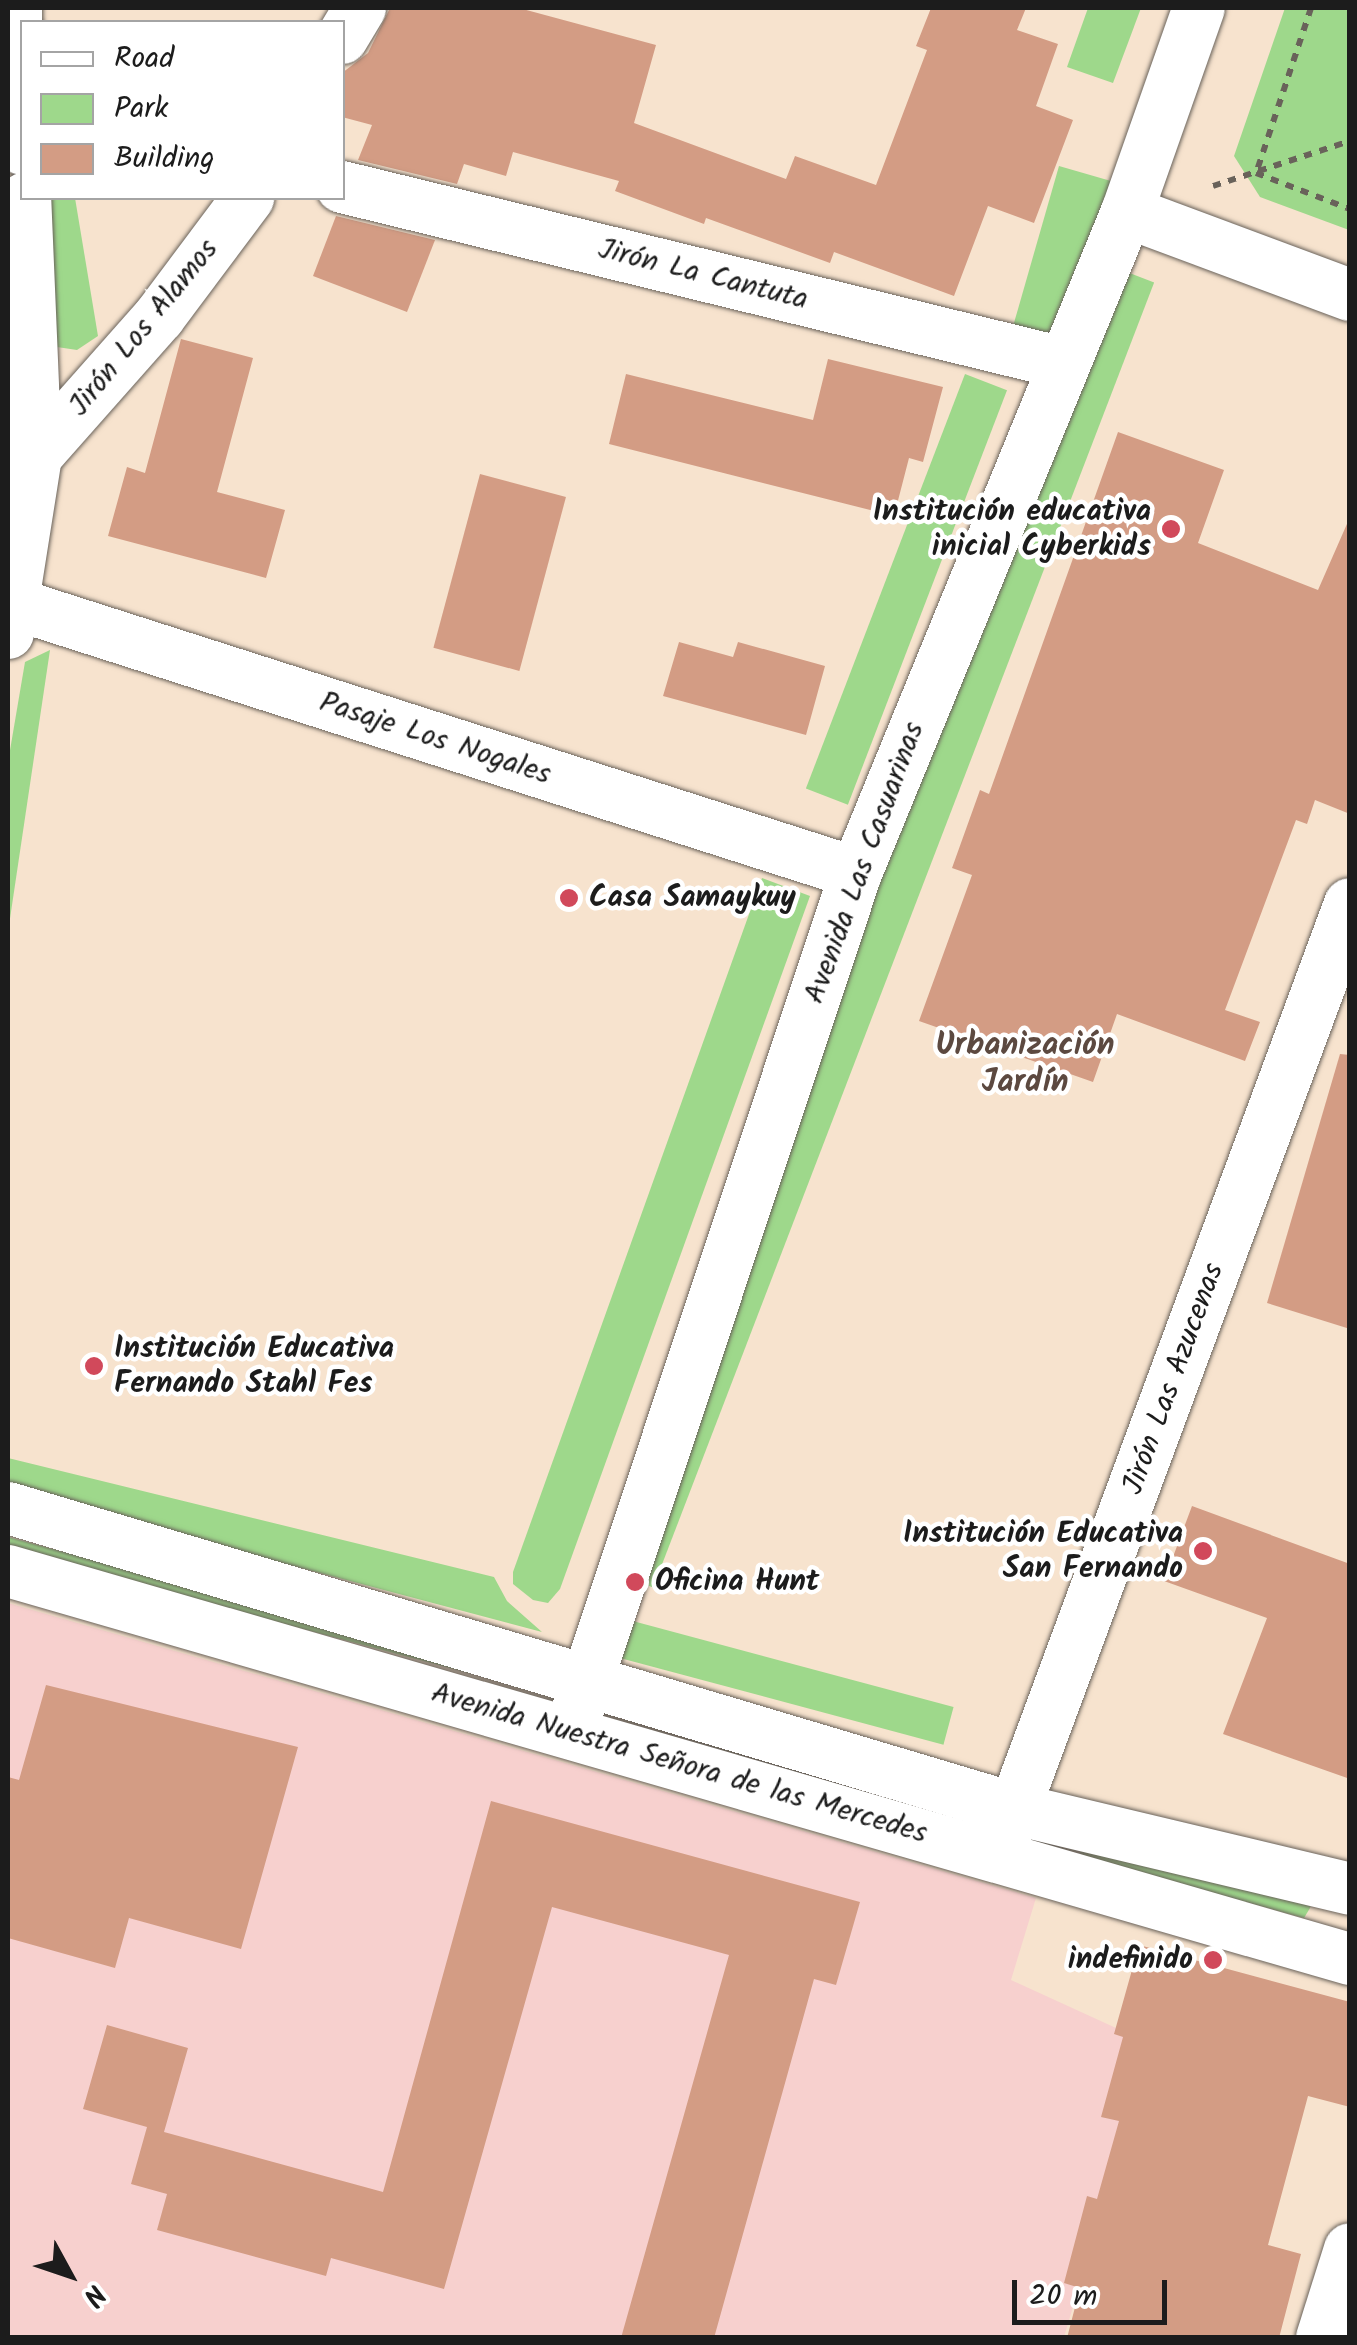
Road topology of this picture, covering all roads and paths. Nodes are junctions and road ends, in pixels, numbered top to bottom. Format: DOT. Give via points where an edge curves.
graph roads {
  1 [pos="16,8"];
  2 [pos="360,8"];
  3 [pos="1199,8"];
  4 [pos="1311,8"];
  5 [pos="345,33"];
  6 [pos="20,102"];
  7 [pos="1350,141"];
  8 [pos="1256,173"];
  9 [pos="345,188"];
  10 [pos="25,200"];
  11 [pos="247,200"];
  12 [pos="1350,209"];
  13 [pos="1127,212"];
  14 [pos="1350,294"];
  15 [pos="1063,363"];
  16 [pos="36,456"];
  17 [pos="11,619"];
  18 [pos="856,873"];
  19 [pos="1350,904"];
  20 [pos="8,1508"];
  21 [pos="8,1571"];
  22 [pos="586,1676"];
  23 [pos="570,1733"];
  24 [pos="1006,1832"];
  25 [pos="1350,1889"];
  26 [pos="1350,1959"];
  27 [pos="1350,2249"];
  28 [pos="1322,2338"];
  1 -- 6 [label="street"];
  2 -- 5 [label="street"];
  3 -- 13 [label="street, Avenida Las Casuarinas"];
  4 -- 8 [label="path"];
  7 -- 8 [label="path"];
  8 -- 12 [label="path"];
  8 -- 13 [label="path"];
  9 -- 15 [label="street, Jirón La Cantuta"];
  10 -- 16 [label="street"];
  11 -- 16 [label="street, Jirón Los Alamos" via="159,317"];
  13 -- 14 [label="street"];
  13 -- 15 [label="street, Avenida Las Casuarinas"];
  15 -- 18 [label="street, Avenida Las Casuarinas"];
  16 -- 17 [label="street"];
  17 -- 18 [label="street, Pasaje Los Nogales"];
  18 -- 22 [label="street, Avenida Las Casuarinas"];
  19 -- 24 [label="street, Jirón Las Azucenas"];
  20 -- 22 [label="street, Avenida Nuestra Señora de las Mercedes"];
  21 -- 23 [label="street, Avenida Nuestra Señora de las Mercedes"];
  22 -- 23 [label="street, Avenida Las Casuarinas"];
  22 -- 24 [label="street, Avenida Nuestra Señora de las Mercedes"];
  23 -- 24 [label="street, Avenida Nuestra Señora de las Mercedes"];
  24 -- 25 [label="street, Avenida Nuestra Señora de las Mercedes"];
  24 -- 26 [label="street, Avenida Nuestra Señora de las Mercedes"];
  27 -- 28 [label="street"];
}
